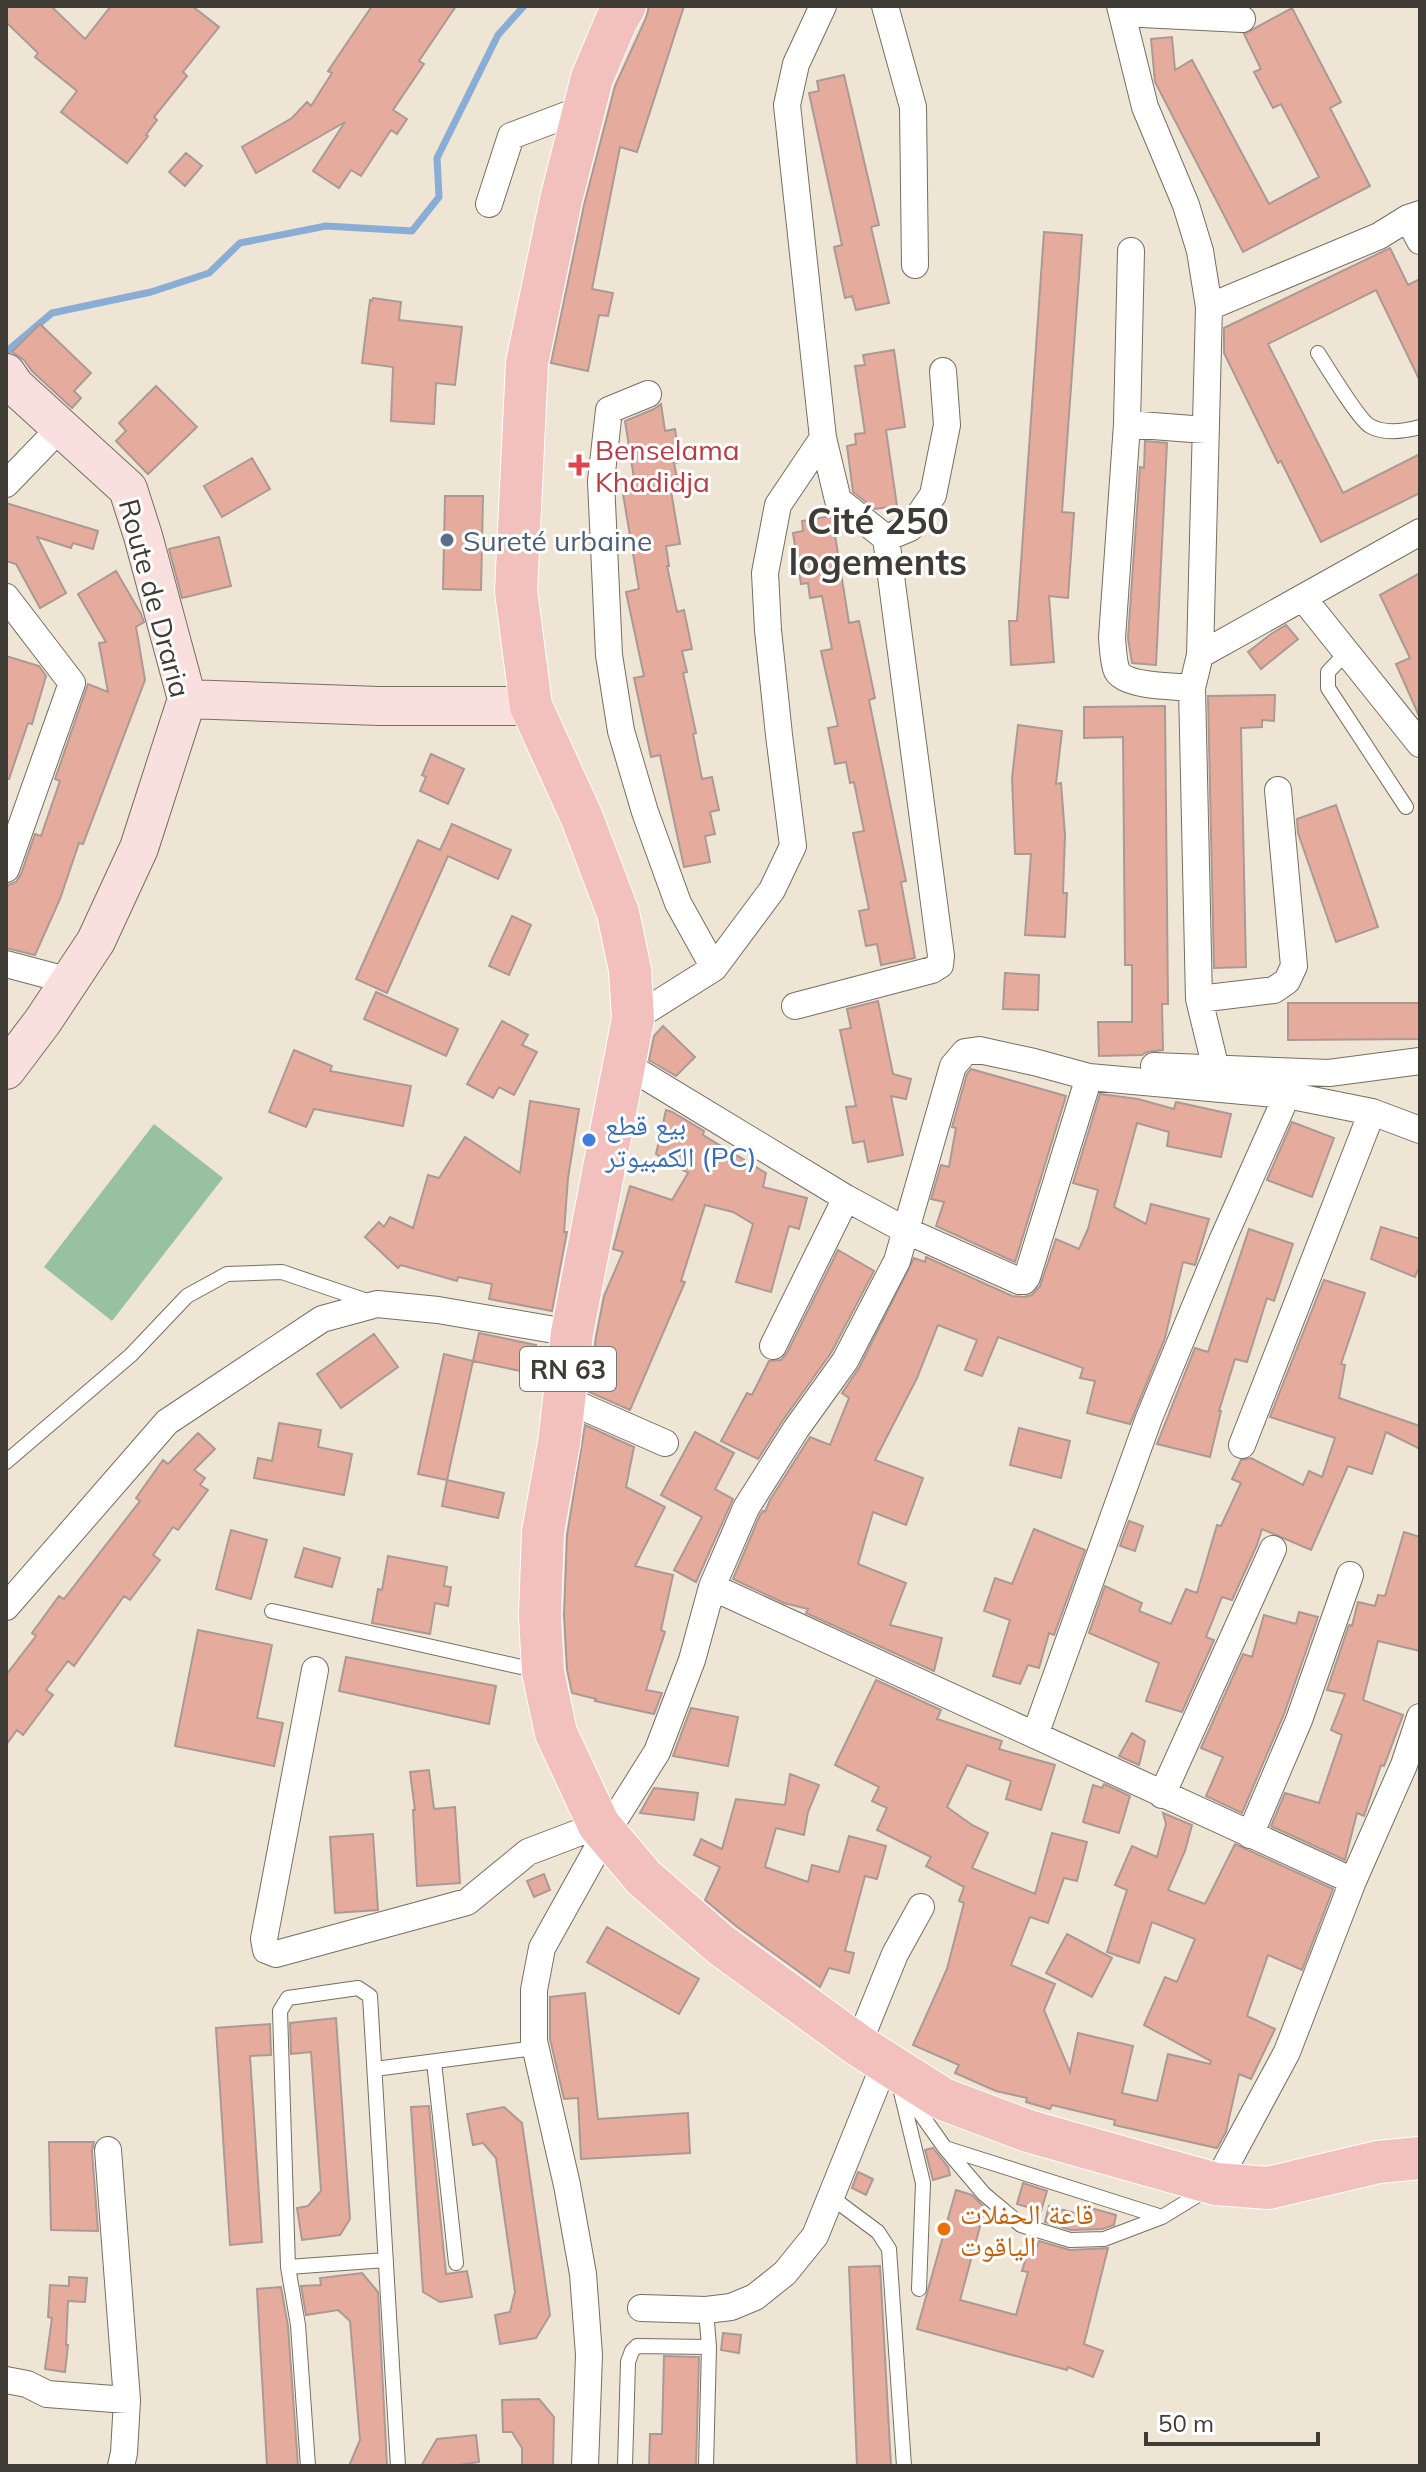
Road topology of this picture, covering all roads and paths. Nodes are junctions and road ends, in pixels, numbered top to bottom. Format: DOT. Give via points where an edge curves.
graph roads {
  1 [pos="625,6"];
  2 [pos="823,6"];
  3 [pos="885,6"];
  4 [pos="1121,10"];
  5 [pos="1242,19"];
  6 [pos="585,108"];
  7 [pos="489,204"];
  8 [pos="1416,224"];
  9 [pos="1131,251"];
  10 [pos="915,265"];
  11 [pos="1209,307"];
  12 [pos="1318,353"];
  13 [pos="943,371"];
  14 [pos="10,379"];
  15 [pos="648,394"];
  16 [pos="1127,424"];
  17 [pos="1420,427"];
  18 [pos="60,428"];
  19 [pos="1205,430"];
  20 [pos="823,438"];
  21 [pos="6,484"];
  22 [pos="1420,532"];
  23 [pos="886,538"];
  24 [pos="6,597"];
  25 [pos="1303,598"];
  26 [pos="1346,653"];
  27 [pos="1200,655"];
  28 [pos="1192,688"];
  29 [pos="187,699"];
  30 [pos="531,706"];
  31 [pos="1420,744"];
  32 [pos="1278,790"];
  33 [pos="1406,807"];
  34 [pos="6,869"];
  35 [pos="6,964"];
  36 [pos="714,968"];
  37 [pos="70,981"];
  38 [pos="1199,999"];
  39 [pos="795,1006"];
  40 [pos="633,1019"];
  41 [pos="1420,1061"];
  42 [pos="1034,1062"];
  43 [pos="625,1064"];
  44 [pos="1216,1069"];
  45 [pos="6,1070"];
  46 [pos="1089,1077"];
  47 [pos="1287,1095"];
  48 [pos="1372,1112"];
  49 [pos="1420,1130"];
  50 [pos="846,1198"];
  51 [pos="907,1231"];
  52 [pos="377,1304"];
  53 [pos="572,1333"];
  54 [pos="773,1346"];
  55 [pos="565,1399"];
  56 [pos="665,1443"];
  57 [pos="1242,1445"];
  58 [pos="6,1462"];
  59 [pos="1273,1549"];
  60 [pos="1350,1575"];
  61 [pos="712,1587"];
  62 [pos="6,1607"];
  63 [pos="272,1611"];
  64 [pos="315,1670"];
  65 [pos="543,1672"];
  66 [pos="1420,1717"];
  67 [pos="1035,1735"];
  68 [pos="1162,1795"];
  69 [pos="603,1829"];
  70 [pos="1250,1835"];
  71 [pos="1353,1881"];
  72 [pos="921,1907"];
  73 [pos="535,2048"];
  74 [pos="434,2062"];
  75 [pos="881,2063"];
  76 [pos="375,2069"];
  77 [pos="945,2148"];
  78 [pos="108,2150"];
  79 [pos="1420,2158"];
  80 [pos="1216,2184"];
  81 [pos="831,2197"];
  82 [pos="1162,2217"];
  83 [pos="386,2260"];
  84 [pos="456,2263"];
  85 [pos="288,2267"];
  86 [pos="919,2289"];
  87 [pos="641,2308"];
  88 [pos="706,2310"];
  89 [pos="709,2347"];
  90 [pos="6,2380"];
  91 [pos="127,2400"];
  92 [pos="121,2466"];
  93 [pos="308,2466"];
  94 [pos="398,2466"];
  95 [pos="585,2466"];
  96 [pos="625,2466"];
  97 [pos="706,2466"];
  98 [pos="904,2466"];
  1 -- 6 [label="main road, RN 63" via="592,78"];
  2 -- 20 [label="street" via="796,64 787,105"];
  3 -- 10 [label="street" via="913,107"];
  4 -- 5 [label="street"];
  4 -- 11 [label="street" via="1145,107 1200,251"];
  6 -- 7 [label="street" via="511,136"];
  6 -- 30 [label="main road, RN 63" via="527,363 516,591"];
  8 -- 11 [label="street"];
  9 -- 16 [label="street"];
  11 -- 19 [label="street"];
  12 -- 17 [label="lane" via="1367,425 1385,431"];
  13 -- 23 [label="street" via="947,425 933,495 910,528"];
  14 -- 18 [label="main road, Route de Draria"];
  15 -- 36 [label="street" via="609,410 601,481 609,655 621,731 645,812 678,903"];
  16 -- 19 [label="street"];
  16 -- 28 [label="street" via="1112,638 1117,670 1143,683"];
  18 -- 21 [label="street"];
  18 -- 29 [label="main road, Route de Draria" via="128,489"];
  19 -- 27 [label="street"];
  20 -- 23 [label="street" via="838,500"];
  20 -- 36 [label="street" via="778,505 765,573 793,846 772,890"];
  22 -- 25 [label="street"];
  23 -- 39 [label="street" via="940,965"];
  24 -- 34 [label="street" via="72,683"];
  25 -- 26 [label="street"];
  25 -- 27 [label="street"];
  26 -- 31 [label="street"];
  26 -- 33 [label="lane" via="1328,672 1328,688"];
  27 -- 28 [label="street"];
  28 -- 38 [label="street"];
  29 -- 30 [label="main road"];
  29 -- 37 [label="main road, Route de Draria" via="139,848 96,941"];
  30 -- 40 [label="main road, RN 63" via="618,913"];
  32 -- 38 [label="street" via="1294,966 1287,981 1274,990"];
  35 -- 37 [label="street"];
  36 -- 40 [label="street"];
  37 -- 45 [label="main road, Route de Draria"];
  38 -- 44 [label="street"];
  40 -- 43 [label="main road, RN 63"];
  41 -- 44 [label="street" via="1329,1073"];
  42 -- 44 [label="street"];
  42 -- 46 [label="street"];
  42 -- 51 [label="street" via="979,1050 965,1052 953,1066"];
  43 -- 50 [label="street"];
  43 -- 53 [label="main road, RN 63"];
  46 -- 47 [label="street"];
  46 -- 51 [label="street" via="1024,1281"];
  47 -- 48 [label="street"];
  47 -- 67 [label="street" via="1149,1418"];
  48 -- 49 [label="street"];
  48 -- 57 [label="street"];
  50 -- 51 [label="street"];
  50 -- 54 [label="street"];
  51 -- 61 [label="street" via="845,1361 746,1508"];
  52 -- 53 [label="street"];
  52 -- 58 [label="lane" via="282,1272 227,1274 187,1296 131,1355"];
  52 -- 62 [label="street" via="322,1319 167,1422"];
  53 -- 55 [label="main road, RN 63"];
  55 -- 56 [label="street"];
  55 -- 65 [label="main road, RN 63" via="543,1532"];
  59 -- 68 [label="street"];
  60 -- 70 [label="street" via="1299,1720"];
  61 -- 67 [label="street"];
  61 -- 69 [label="street" via="692,1660 657,1752"];
  63 -- 65 [label="lane"];
  64 -- 69 [label="street" via="266,1950 276,1954 467,1902 528,1852"];
  65 -- 69 [label="main road, RN 63" via="556,1733"];
  66 -- 71 [label="street"];
  67 -- 68 [label="street"];
  68 -- 70 [label="street"];
  69 -- 73 [label="street" via="542,1948 534,1990"];
  69 -- 75 [label="main road, RN 63" via="644,1878 721,1945"];
  70 -- 71 [label="street"];
  71 -- 80 [label="street" via="1287,2052"];
  72 -- 75 [label="street" via="895,1954"];
  73 -- 74 [label="lane"];
  73 -- 95 [label="street" via="583,2274 589,2355"];
  74 -- 76 [label="lane"];
  74 -- 84 [label="lane"];
  75 -- 77 [label="lane"];
  75 -- 80 [label="main road, RN 63" via="943,2099 1028,2131"];
  75 -- 81 [label="street"];
  75 -- 86 [label="lane" via="923,2183"];
  76 -- 83 [label="lane"];
  76 -- 85 [label="lane" via="370,1996 358,1988 288,1998 280,2011"];
  77 -- 82 [label="lane"];
  77 -- 82 [label="lane" via="984,2194 1021,2225 1070,2240 1104,2239"];
  78 -- 91 [label="street"];
  79 -- 80 [label="main road, RN 63" via="1378,2162 1268,2188"];
  80 -- 82 [label="lane"];
  81 -- 88 [label="street" via="815,2236 785,2273 755,2297"];
  81 -- 98 [label="lane" via="878,2232 889,2249"];
  83 -- 85 [label="lane"];
  83 -- 94 [label="lane"];
  85 -- 93 [label="lane" via="298,2325"];
  87 -- 88 [label="street"];
  88 -- 89 [label="lane"];
  89 -- 96 [label="lane" via="637,2346 632,2351"];
  89 -- 97 [label="lane"];
  90 -- 91 [label="street" via="47,2394"];
  91 -- 92 [label="street"];
}
